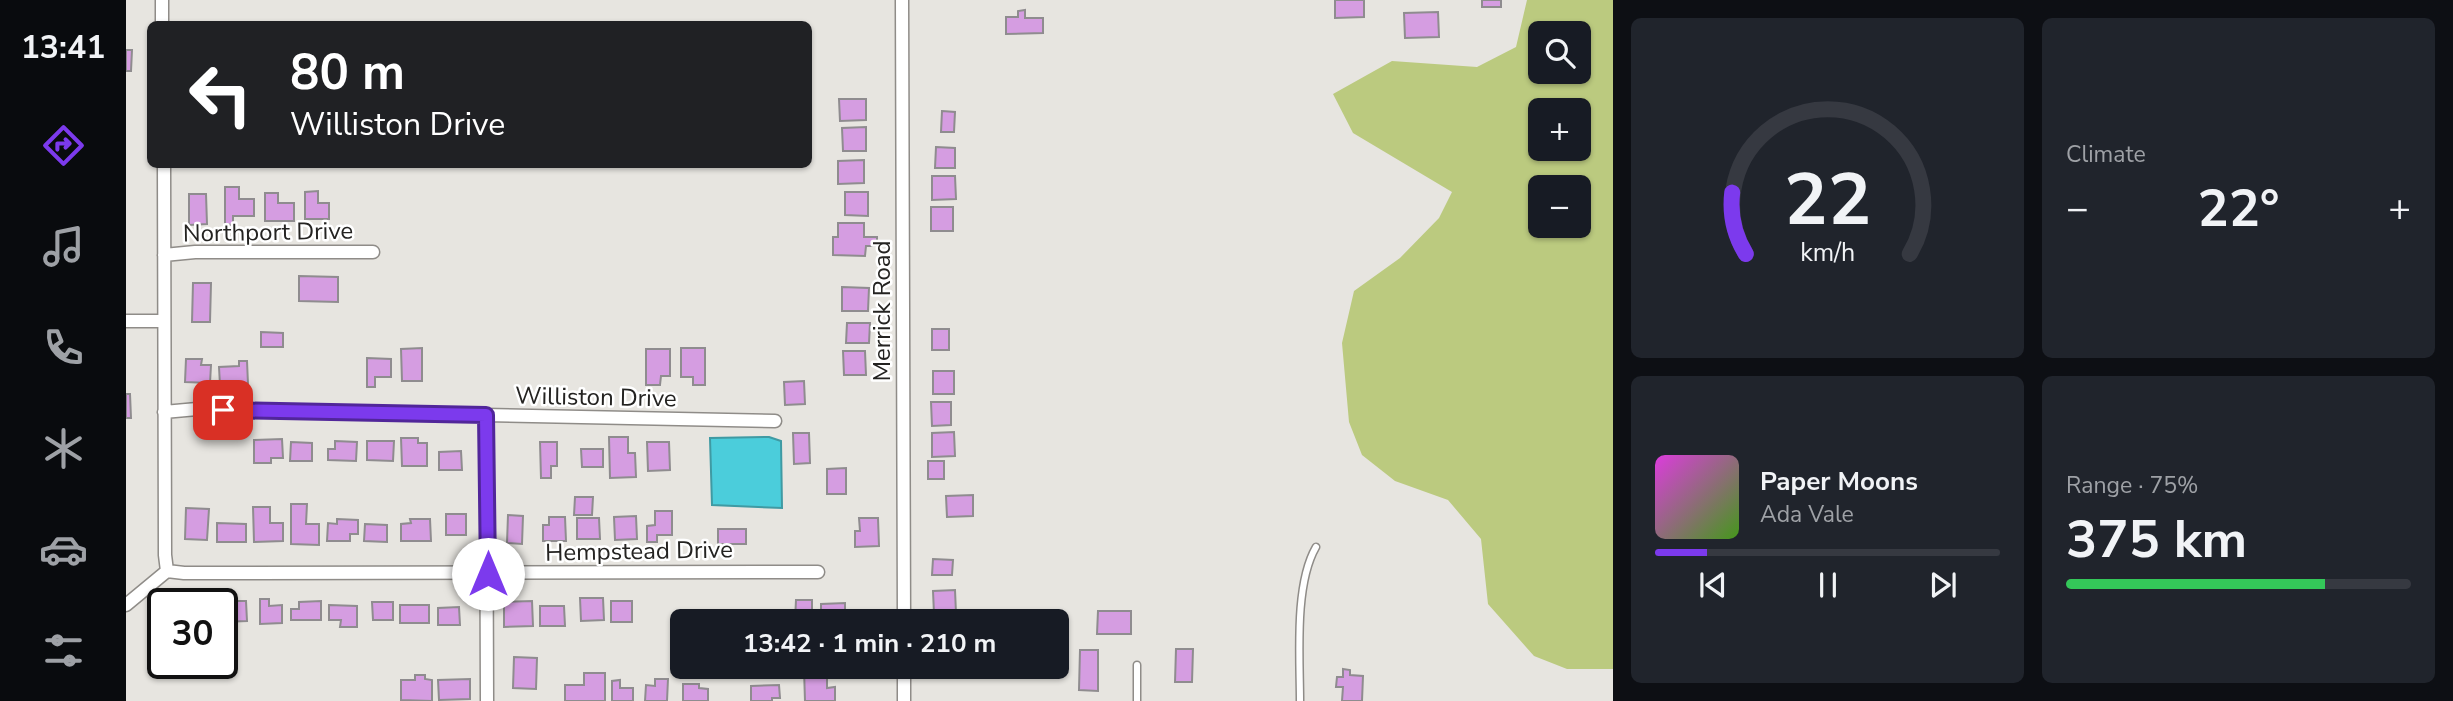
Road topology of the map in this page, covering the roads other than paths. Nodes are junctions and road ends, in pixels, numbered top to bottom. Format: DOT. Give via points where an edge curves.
graph roads {
  1 [pos="162,0"];
  2 [pos="902,0"];
  3 [pos="162,21"];
  4 [pos="163,168"];
  5 [pos="373,252"];
  6 [pos="164,256"];
  7 [pos="126,321"];
  8 [pos="163,321"];
  9 [pos="164,412"];
  10 [pos="486,415"];
  11 [pos="775,421"];
  12 [pos="1316,547"];
  13 [pos="167,571"];
  14 [pos="818,572"];
  15 [pos="488,574"];
  16 [pos="126,605"];
  17 [pos="904,609"];
  18 [pos="1137,665"];
  19 [pos="904,679"];
  20 [pos="487,701"];
  21 [pos="905,701"];
  22 [pos="1137,701"];
  23 [pos="1300,701"];
  1 -- 3 [label="street"];
  2 -- 17 [label="street, Merrick Road"];
  4 -- 6 [label="street"];
  5 -- 6 [label="street, Northport Drive"];
  6 -- 8 [label="street"];
  7 -- 8 [label="street"];
  8 -- 9 [label="street"];
  9 -- 10 [label="street, Williston Drive"];
  9 -- 13 [label="street"];
  10 -- 11 [label="street, Williston Drive"];
  10 -- 15 [label="street"];
  12 -- 23 [label="lane" via="1307,566 1303,596"];
  13 -- 15 [label="street, Hempstead Drive"];
  13 -- 16 [label="street"];
  14 -- 15 [label="street, Hempstead Drive"];
  15 -- 20 [label="street"];
  18 -- 22 [label="lane"];
  19 -- 21 [label="street"];
}
